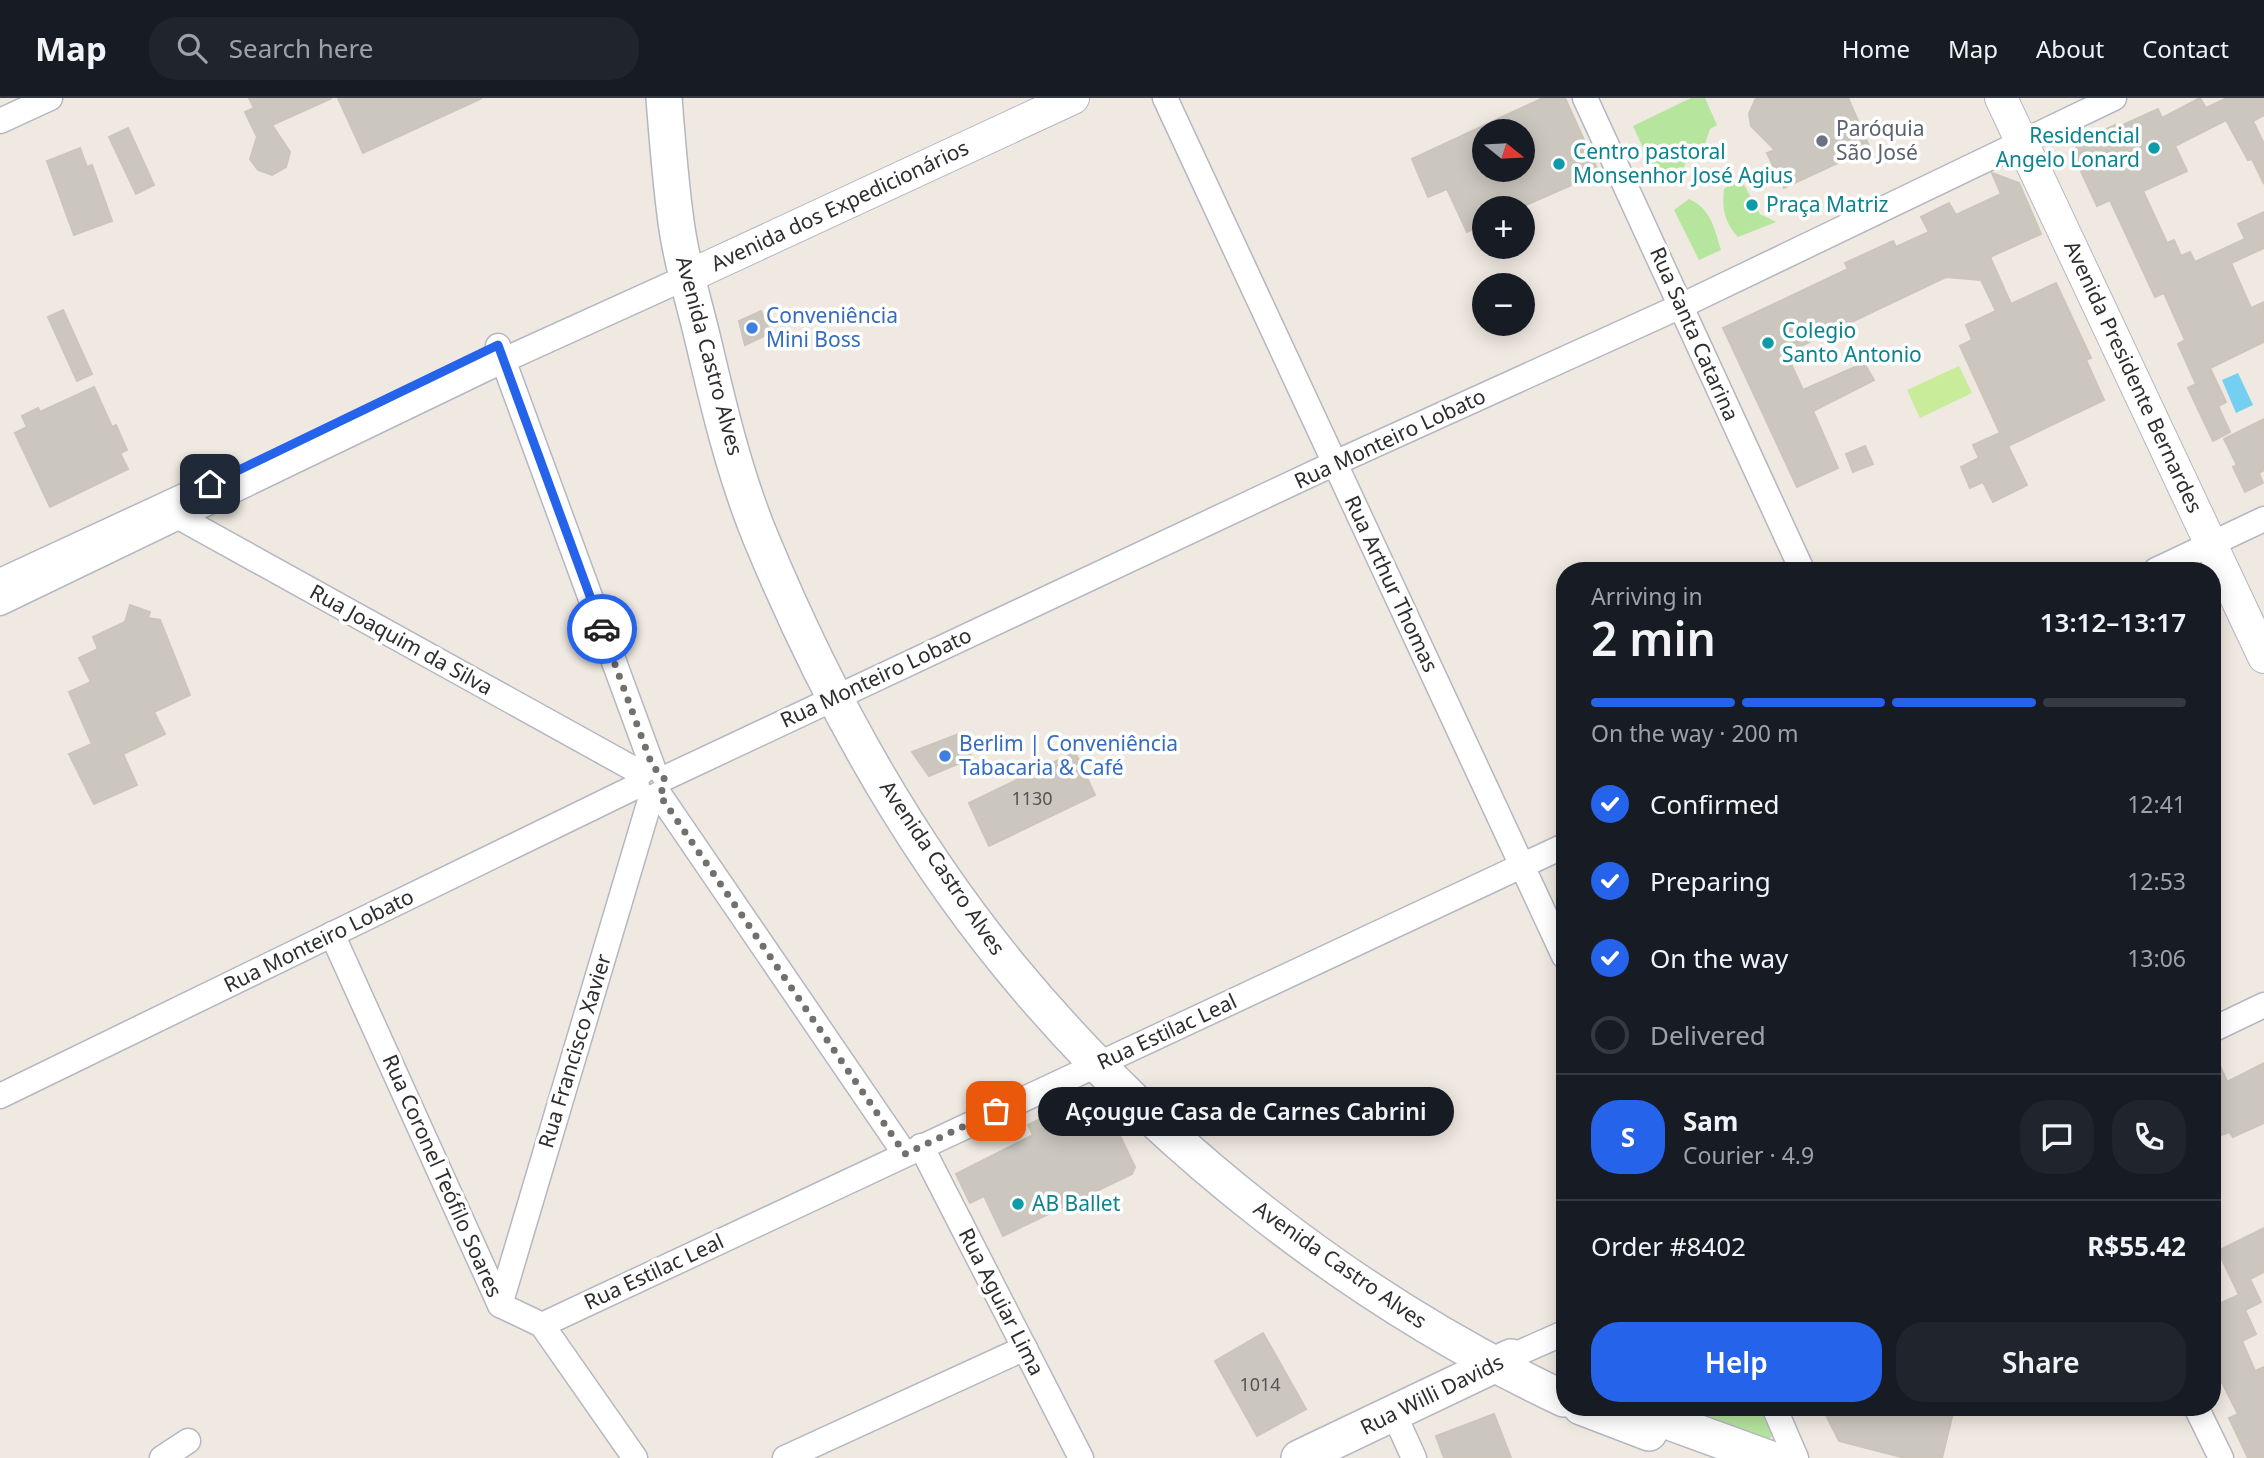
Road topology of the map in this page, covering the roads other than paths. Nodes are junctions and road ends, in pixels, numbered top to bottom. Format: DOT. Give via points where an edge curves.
graph roads {
  1 [pos="50,98"];
  2 [pos="664,98"];
  3 [pos="683,98"];
  4 [pos="1034,98"];
  5 [pos="1073,98"];
  6 [pos="1165,98"];
  7 [pos="1585,98"];
  8 [pos="2001,98"];
  9 [pos="2020,98"];
  10 [pos="2114,98"];
  11 [pos="0,121"];
  12 [pos="2029,138"];
  13 [pos="886,176"];
  14 [pos="693,265"];
  15 [pos="1681,306"];
  16 [pos="501,353"];
  17 [pos="1335,463"];
  18 [pos="171,512"];
  19 [pos="2264,519"];
  20 [pos="2219,541"];
  21 [pos="1798,562"];
  22 [pos="2173,562"];
  23 [pos="0,596"];
  24 [pos="2264,615"];
  25 [pos="2264,657"];
  26 [pos="842,694"];
  27 [pos="651,783"];
  28 [pos="1556,850"];
  29 [pos="1522,866"];
  30 [pos="332,934"];
  31 [pos="1556,939"];
  32 [pos="2264,1005"];
  33 [pos="2221,1026"];
  34 [pos="1105,1061"];
  35 [pos="0,1096"];
  36 [pos="913,1150"];
  37 [pos="500,1305"];
  38 [pos="542,1325"];
  39 [pos="1556,1337"];
  40 [pos="1024,1348"];
  41 [pos="1503,1361"];
  42 [pos="1556,1378"];
  43 [pos="1556,1394"];
  44 [pos="1394,1414"];
  45 [pos="1614,1416"];
  46 [pos="1641,1416"];
  47 [pos="1778,1416"];
  48 [pos="2200,1416"];
  49 [pos="1659,1428"];
  50 [pos="188,1441"];
  51 [pos="162,1458"];
  52 [pos="635,1458"];
  53 [pos="785,1458"];
  54 [pos="1081,1458"];
  55 [pos="1299,1458"];
  56 [pos="1413,1458"];
  57 [pos="1717,1458"];
  58 [pos="1768,1458"];
  59 [pos="1797,1458"];
  60 [pos="2221,1458"];
  1 -- 11 [label="street"];
  2 -- 14 [label="main road, Avenida Castro Alves" via="675,218"];
  3 -- 14 [label="main road, Avenida Castro Alves"];
  4 -- 13 [label="street, Avenida dos Expedicionários"];
  5 -- 13 [label="street, Avenida dos Expedicionários"];
  6 -- 17 [label="street, Rua Arthur Thomas"];
  7 -- 15 [label="street, Rua Santa Catarina"];
  8 -- 12 [label="street, Avenida Presidente Bernardes"];
  9 -- 12 [label="street"];
  10 -- 12 [label="street, Rua Monteiro Lobato"];
  12 -- 15 [label="street, Rua Monteiro Lobato"];
  12 -- 20 [label="street, Avenida Presidente Bernardes"];
  13 -- 14 [label="street, Avenida dos Expedicionários"];
  14 -- 16 [label="street, Avenida dos Expedicionários"];
  14 -- 26 [label="main road, Avenida Castro Alves" via="737,401 768,528"];
  15 -- 17 [label="street, Rua Monteiro Lobato"];
  15 -- 21 [label="street, Rua Santa Catarina"];
  16 -- 18 [label="street, Avenida dos Expedicionários"];
  16 -- 27 [label="street"];
  17 -- 26 [label="street, Rua Monteiro Lobato"];
  17 -- 29 [label="street, Rua Arthur Thomas"];
  18 -- 23 [label="street, Avenida dos Expedicionários"];
  18 -- 27 [label="street, Rua Joaquim da Silva"];
  19 -- 20 [label="street"];
  20 -- 22 [label="street"];
  20 -- 24 [label="street, Avenida Presidente Bernardes"];
  20 -- 25 [label="street, Avenida Presidente Bernardes"];
  26 -- 27 [label="street, Rua Monteiro Lobato"];
  26 -- 34 [label="main road, Avenida Castro Alves" via="927,837"];
  27 -- 30 [label="street, Rua Monteiro Lobato"];
  27 -- 36 [label="street, Rua Aguiar Lima"];
  27 -- 37 [label="street, Rua Francisco Xavier"];
  28 -- 29 [label="street, Rua Estilac Leal"];
  29 -- 31 [label="street, Rua Arthur Thomas"];
  29 -- 34 [label="street, Rua Estilac Leal"];
  30 -- 35 [label="street, Rua Monteiro Lobato"];
  30 -- 37 [label="street, Rua Coronel Teófilo Soares"];
  32 -- 33 [label="street"];
  34 -- 36 [label="street, Rua Estilac Leal"];
  34 -- 41 [label="main road, Avenida Castro Alves" via="1226,1174"];
  36 -- 38 [label="street, Rua Estilac Leal"];
  36 -- 40 [label="street, Rua Aguiar Lima"];
  37 -- 38 [label="street, Rua Coronel Teófilo Soares"];
  38 -- 52 [label="street, Rua Coronel Teófilo Soares"];
  39 -- 41 [label="street, Rua Willi Davids"];
  40 -- 53 [label="street"];
  40 -- 54 [label="street, Rua Aguiar Lima"];
  41 -- 42 [label="main road, Avenida Castro Alves"];
  41 -- 43 [label="main road, Avenida Castro Alves"];
  41 -- 44 [label="main road, Rua Willi Davids"];
  44 -- 55 [label="main road, Rua Willi Davids"];
  44 -- 56 [label="street"];
  45 -- 49 [label="main road"];
  46 -- 49 [label="main road"];
  47 -- 59 [label="street"];
  48 -- 60 [label="street"];
  49 -- 57 [label="main road"];
  49 -- 58 [label="main road"];
  50 -- 51 [label="street"];
}
